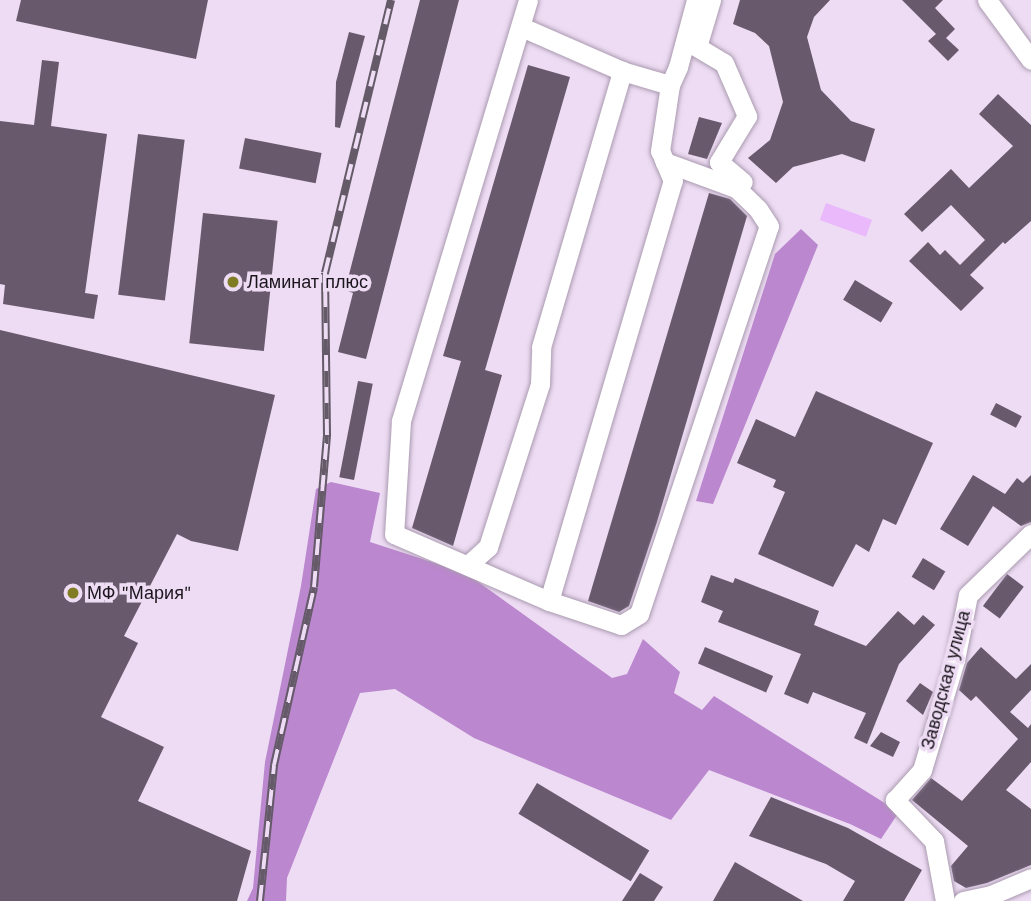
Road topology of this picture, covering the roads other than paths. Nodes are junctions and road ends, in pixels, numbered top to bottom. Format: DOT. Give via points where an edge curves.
graph roads {
  1 [pos="528,0"];
  2 [pos="695,0"];
  3 [pos="711,0"];
  4 [pos="994,3"];
  5 [pos="522,27"];
  6 [pos="1031,60"];
  7 [pos="622,71"];
  8 [pos="670,85"];
  9 [pos="665,162"];
  10 [pos="743,182"];
  11 [pos="1031,534"];
  12 [pos="468,565"];
  13 [pos="548,601"];
  14 [pos="1031,878"];
  15 [pos="946,901"];
  16 [pos="963,901"];
  1 -- 5 [label="street"];
  2 -- 8 [label="street"];
  3 -- 10 [label="street" via="697,47 724,63 747,116 719,162"];
  4 -- 6 [label="street"];
  5 -- 7 [label="street"];
  5 -- 12 [label="street" via="401,421 394,534"];
  7 -- 8 [label="street"];
  7 -- 12 [label="street" via="541,347 540,384 488,547"];
  8 -- 9 [label="street" via="660,151"];
  9 -- 13 [label="street" via="673,181"];
  9 -- 13 [label="street" via="736,188 769,226 639,614 621,625"];
  11 -- 15 [label="street, Заводская улица" via="968,595 955,660 922,770 895,800 933,841"];
  12 -- 13 [label="street"];
  14 -- 16 [label="street"];
}
